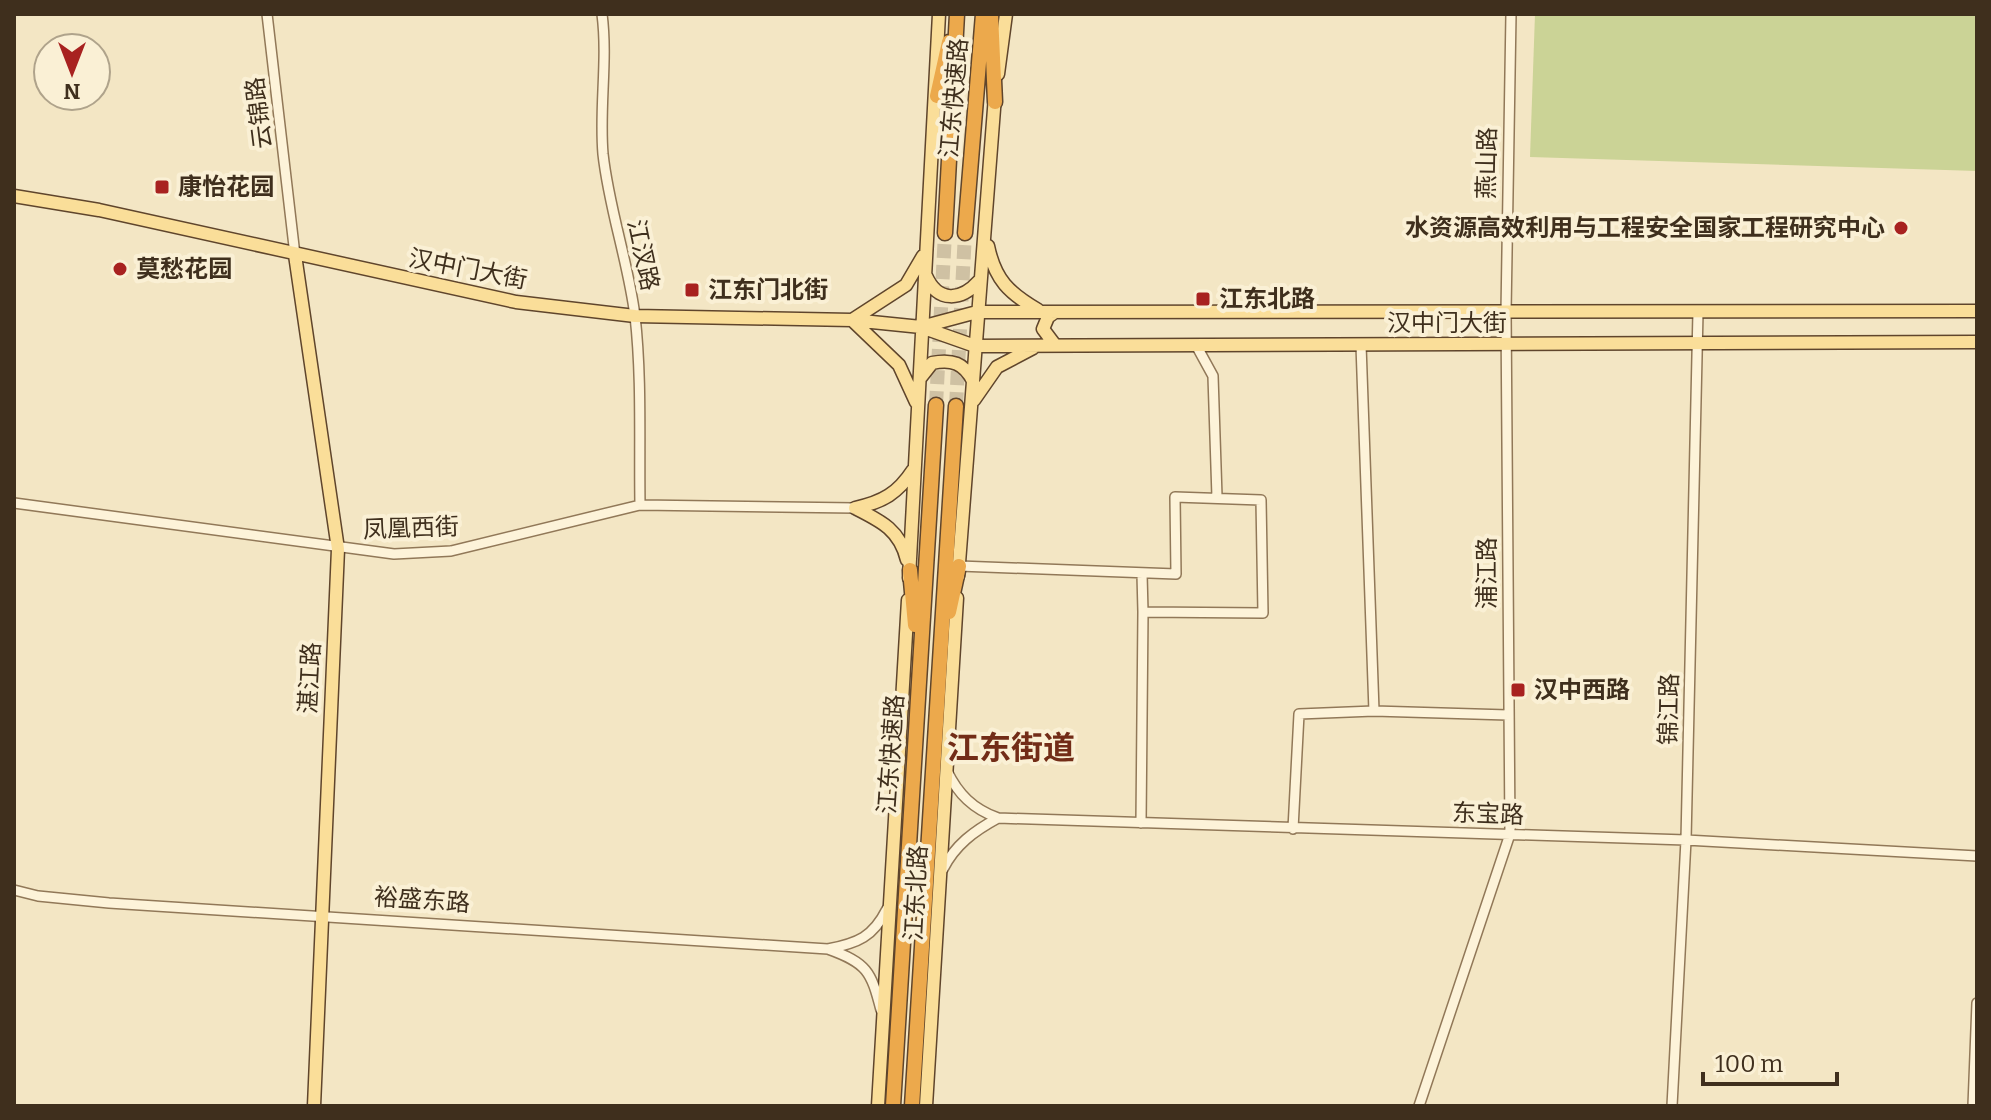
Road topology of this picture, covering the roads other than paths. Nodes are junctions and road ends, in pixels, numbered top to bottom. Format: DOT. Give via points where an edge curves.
graph roads {
  1 [pos="267,14"];
  2 [pos="602,14"];
  3 [pos="939,14"];
  4 [pos="956,14"];
  5 [pos="983,14"];
  6 [pos="991,14"];
  7 [pos="1006,14"];
  8 [pos="1511,14"];
  9 [pos="937,96"];
  10 [pos="995,102"];
  11 [pos="14,196"];
  12 [pos="945,233"];
  13 [pos="965,233"];
  14 [pos="986,237"];
  15 [pos="929,238"];
  16 [pos="295,255"];
  17 [pos="926,276"];
  18 [pos="979,281"];
  19 [pos="1977,311"];
  20 [pos="977,312"];
  21 [pos="1040,312"];
  22 [pos="1055,312"];
  23 [pos="1506,312"];
  24 [pos="1698,312"];
  25 [pos="635,316"];
  26 [pos="852,320"];
  27 [pos="921,327"];
  28 [pos="1977,342"];
  29 [pos="1698,343"];
  30 [pos="1055,345"];
  31 [pos="1196,345"];
  32 [pos="1361,345"];
  33 [pos="1506,345"];
  34 [pos="975,346"];
  35 [pos="1039,346"];
  36 [pos="920,379"];
  37 [pos="973,381"];
  38 [pos="936,405"];
  39 [pos="964,407"];
  40 [pos="919,409"];
  41 [pos="915,467"];
  42 [pos="1217,497"];
  43 [pos="14,503"];
  44 [pos="640,505"];
  45 [pos="855,508"];
  46 [pos="338,549"];
  47 [pos="959,566"];
  48 [pos="910,570"];
  49 [pos="1142,574"];
  50 [pos="1143,612"];
  51 [pos="919,665"];
  52 [pos="938,667"];
  53 [pos="1374,711"];
  54 [pos="1508,715"];
  55 [pos="946,769"];
  56 [pos="998,818"];
  57 [pos="1141,823"];
  58 [pos="1293,829"];
  59 [pos="1510,834"];
  60 [pos="1686,840"];
  61 [pos="1977,856"];
  62 [pos="939,877"];
  63 [pos="14,890"];
  64 [pos="888,907"];
  65 [pos="320,914"];
  66 [pos="828,949"];
  67 [pos="1977,1003"];
  68 [pos="882,1018"];
  69 [pos="895,1062"];
  70 [pos="314,1106"];
  71 [pos="878,1106"];
  72 [pos="887,1106"];
  73 [pos="893,1106"];
  74 [pos="915,1106"];
  75 [pos="926,1106"];
  76 [pos="1419,1106"];
  77 [pos="1672,1106"];
  78 [pos="1973,1106"];
  1 -- 16 [label="street, 云锦路"];
  2 -- 25 [label="street, 江汊路" via="606,182"];
  3 -- 9 [label="main road, 江东北路"];
  4 -- 9 [label="highway"];
  4 -- 12 [label="highway, 江东快速路"];
  5 -- 13 [label="highway, 江东快速路"];
  6 -- 10 [label="highway"];
  7 -- 10 [label="main road, 江东北路"];
  8 -- 23 [label="street, 燕山路"];
  9 -- 15 [label="main road, 江东北路"];
  10 -- 14 [label="main road, 江东北路"];
  11 -- 16 [label="main road, 汉中门大街"];
  14 -- 18 [label="main road, 江东北路"];
  14 -- 21 [label="main road" via="1002,284"];
  15 -- 17 [label="main road, 江东北路"];
  15 -- 26 [label="main road" via="920,267 906,285"];
  16 -- 25 [label="main road, 汉中门大街" via="516,302"];
  16 -- 46 [label="main road, 湛江路"];
  17 -- 18 [label="main road" via="945,297 963,295"];
  17 -- 27 [label="main road, 江东北路"];
  18 -- 20 [label="main road, 江东北路"];
  19 -- 24 [label="main road, 汉中门大街"];
  20 -- 21 [label="main road, 汉中门大街"];
  20 -- 27 [label="main road, 汉中门大街"];
  20 -- 34 [label="main road, 江东北路"];
  21 -- 22 [label="main road, 汉中门大街"];
  22 -- 23 [label="main road, 汉中门大街"];
  22 -- 30 [label="main road" via="1043,329"];
  23 -- 24 [label="main road, 汉中门大街"];
  23 -- 33 [label="street, 浦江路"];
  24 -- 29 [label="street, 锦江路"];
  25 -- 26 [label="main road, 汉中门大街"];
  25 -- 44 [label="street, 江汊路"];
  26 -- 27 [label="main road, 汉中门大街"];
  26 -- 40 [label="main road" via="899,365"];
  27 -- 34 [label="main road, 汉中门大街"];
  27 -- 36 [label="main road, 江东北路"];
  28 -- 29 [label="main road, 汉中门大街"];
  29 -- 33 [label="main road, 汉中门大街"];
  29 -- 60 [label="street, 锦江路"];
  30 -- 31 [label="main road, 汉中门大街"];
  30 -- 35 [label="main road, 汉中门大街"];
  31 -- 32 [label="main road, 汉中门大街"];
  31 -- 42 [label="street" via="1213,376"];
  32 -- 33 [label="main road, 汉中门大街"];
  32 -- 53 [label="street"];
  33 -- 54 [label="street, 浦江路"];
  34 -- 35 [label="main road, 汉中门大街"];
  34 -- 37 [label="main road, 江东北路"];
  35 -- 39 [label="main road" via="997,367"];
  36 -- 37 [label="main road" via="926,368 942,361 964,366"];
  36 -- 40 [label="main road, 江东北路"];
  37 -- 39 [label="main road, 江东北路"];
  38 -- 51 [label="highway, 江东快速路"];
  39 -- 47 [label="main road, 江东北路"];
  39 -- 52 [label="highway, 江东快速路"];
  40 -- 41 [label="main road, 江东北路"];
  41 -- 45 [label="main road" via="898,491"];
  41 -- 48 [label="main road, 江东北路"];
  42 -- 49 [label="street" via="1175,497 1176,574"];
  42 -- 50 [label="street" via="1261,500 1263,613"];
  43 -- 46 [label="street, 凤凰西街"];
  44 -- 45 [label="street, 凤凰西街"];
  44 -- 46 [label="street, 凤凰西街" via="451,551 394,554"];
  45 -- 48 [label="main road" via="898,536"];
  46 -- 65 [label="main road, 湛江路"];
  47 -- 49 [label="street"];
  47 -- 52 [label="highway"];
  47 -- 55 [label="main road, 江东北路"];
  48 -- 51 [label="highway"];
  48 -- 64 [label="main road, 江东北路"];
  49 -- 50 [label="street"];
  50 -- 57 [label="street"];
  51 -- 69 [label="highway, 江东快速路"];
  52 -- 74 [label="highway, 江东快速路"];
  53 -- 54 [label="street"];
  53 -- 58 [label="street" via="1299,714"];
  54 -- 59 [label="street, 浦江路"];
  55 -- 56 [label="street" via="956,790 983,813"];
  55 -- 62 [label="main road, 江东北路"];
  56 -- 57 [label="street, 东宝路"];
  56 -- 62 [label="street" via="967,837"];
  57 -- 58 [label="street, 东宝路"];
  58 -- 59 [label="street, 东宝路"];
  59 -- 60 [label="street, 东宝路"];
  59 -- 76 [label="street, 浦江路"];
  60 -- 61 [label="street, 东宝路"];
  60 -- 77 [label="street, 锦江路"];
  62 -- 75 [label="main road, 江东北路"];
  63 -- 65 [label="street, 裕盛东路" via="109,903"];
  64 -- 66 [label="street, 裕盛东路" via="868,938"];
  64 -- 68 [label="main road, 江东北路"];
  65 -- 66 [label="street, 裕盛东路"];
  65 -- 70 [label="main road, 湛江路"];
  66 -- 68 [label="street, 裕盛东路" via="866,968"];
  67 -- 78 [label="street"];
  68 -- 71 [label="main road, 江东北路"];
  69 -- 72 [label="highway"];
  69 -- 73 [label="highway, 江东快速路"];
}
